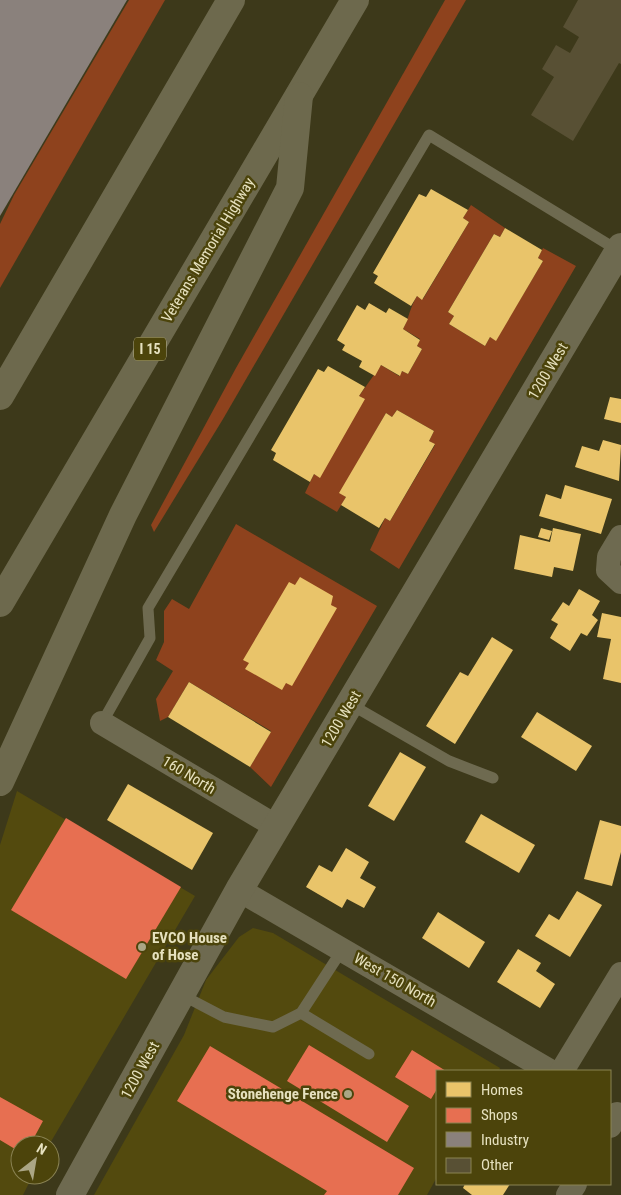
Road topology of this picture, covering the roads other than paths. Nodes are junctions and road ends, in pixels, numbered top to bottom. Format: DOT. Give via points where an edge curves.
graph roads {
  1 [pos="231,0"];
  2 [pos="355,0"];
  3 [pos="299,96"];
  4 [pos="620,249"];
  5 [pos="0,396"];
  6 [pos="621,537"];
  7 [pos="615,576"];
  8 [pos="0,603"];
  9 [pos="350,704"];
  10 [pos="102,723"];
  11 [pos="493,778"];
  12 [pos="0,782"];
  13 [pos="277,827"];
  14 [pos="239,890"];
  15 [pos="342,950"];
  16 [pos="621,974"];
  17 [pos="182,995"];
  18 [pos="302,1013"];
  19 [pos="369,1054"];
  20 [pos="548,1070"];
  21 [pos="563,1070"];
  22 [pos="70,1195"];
  1 -- 5 [label="highway"];
  2 -- 3 [label="highway, Veterans Memorial Highway / I 15"];
  3 -- 8 [label="highway, Veterans Memorial Highway / I 15"];
  3 -- 12 [label="highway" via="290,188 123,515"];
  4 -- 9 [label="street, 1200 West"];
  4 -- 10 [label="lane" via="429,135 148,608 150,638"];
  6 -- 7 [label="street" via="609,557"];
  9 -- 11 [label="lane" via="449,761"];
  9 -- 13 [label="street, 1200 West"];
  10 -- 13 [label="street, 160 North"];
  13 -- 14 [label="street, 1200 West"];
  14 -- 15 [label="street, West 150 North"];
  14 -- 17 [label="street, 1200 West"];
  15 -- 18 [label="lane"];
  15 -- 20 [label="street, West 150 North"];
  16 -- 21 [label="street"];
  17 -- 18 [label="lane" via="224,1017 273,1027"];
  17 -- 22 [label="street, 1200 West"];
  18 -- 19 [label="lane"];
}
